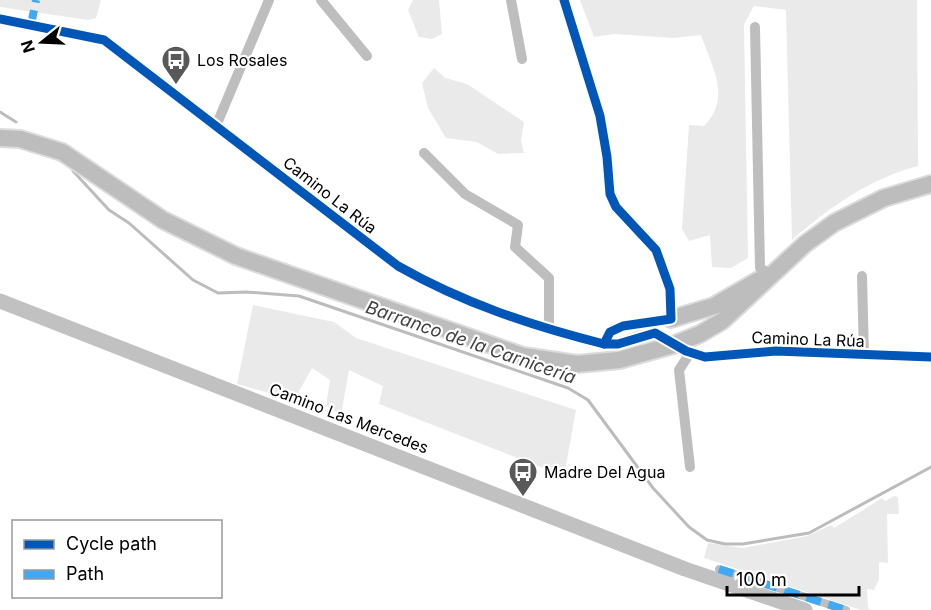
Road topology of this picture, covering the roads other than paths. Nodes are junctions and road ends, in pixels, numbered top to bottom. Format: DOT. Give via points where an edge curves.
graph roads {
  1 [pos="269,0"];
  2 [pos="321,0"];
  3 [pos="511,0"];
  4 [pos="564,0"];
  5 [pos="0,19"];
  6 [pos="755,27"];
  7 [pos="367,56"];
  8 [pos="522,59"];
  9 [pos="216,126"];
  10 [pos="0,138"];
  11 [pos="424,153"];
  12 [pos="931,184"];
  13 [pos="771,275"];
  14 [pos="862,276"];
  15 [pos="0,301"];
  16 [pos="672,319"];
  17 [pos="549,329"];
  18 [pos="663,336"];
  19 [pos="604,344"];
  20 [pos="864,356"];
  21 [pos="931,357"];
  22 [pos="690,467"];
  23 [pos="719,569"];
  24 [pos="804,610"];
  25 [pos="846,610"];
  1 -- 9 [label="street"];
  2 -- 7 [label="street"];
  3 -- 8 [label="street"];
  4 -- 16 [label="street" via="600,116 610,194 616,207 656,250 670,289"];
  5 -- 9 [label="street, Camino La Rúa" via="104,40"];
  6 -- 13 [label="street" via="760,268"];
  9 -- 17 [label="street, Camino La Rúa" via="398,266 443,292"];
  10 -- 13 [label="main road" via="20,139 62,152 163,220 236,256 548,362 598,363 673,345 722,321"];
  11 -- 17 [label="street" via="465,194 518,225 515,247 549,278"];
  12 -- 13 [label="main road" via="884,198 834,223"];
  13 -- 16 [label="main road" via="714,306"];
  14 -- 20 [label="street"];
  15 -- 24 [label="main road, Camino Las Mercedes" via="685,570"];
  16 -- 19 [label="street" via="623,326 610,332"];
  17 -- 19 [label="street, Camino La Rúa"];
  18 -- 19 [label="street, Camino La Rúa" via="646,334 618,344"];
  20 -- 21 [label="street, Camino La Rúa"];
  20 -- 22 [label="street, Camino La Rúa" via="776,351 705,357 688,352 679,370"];
  23 -- 25 [label="street"];
}
